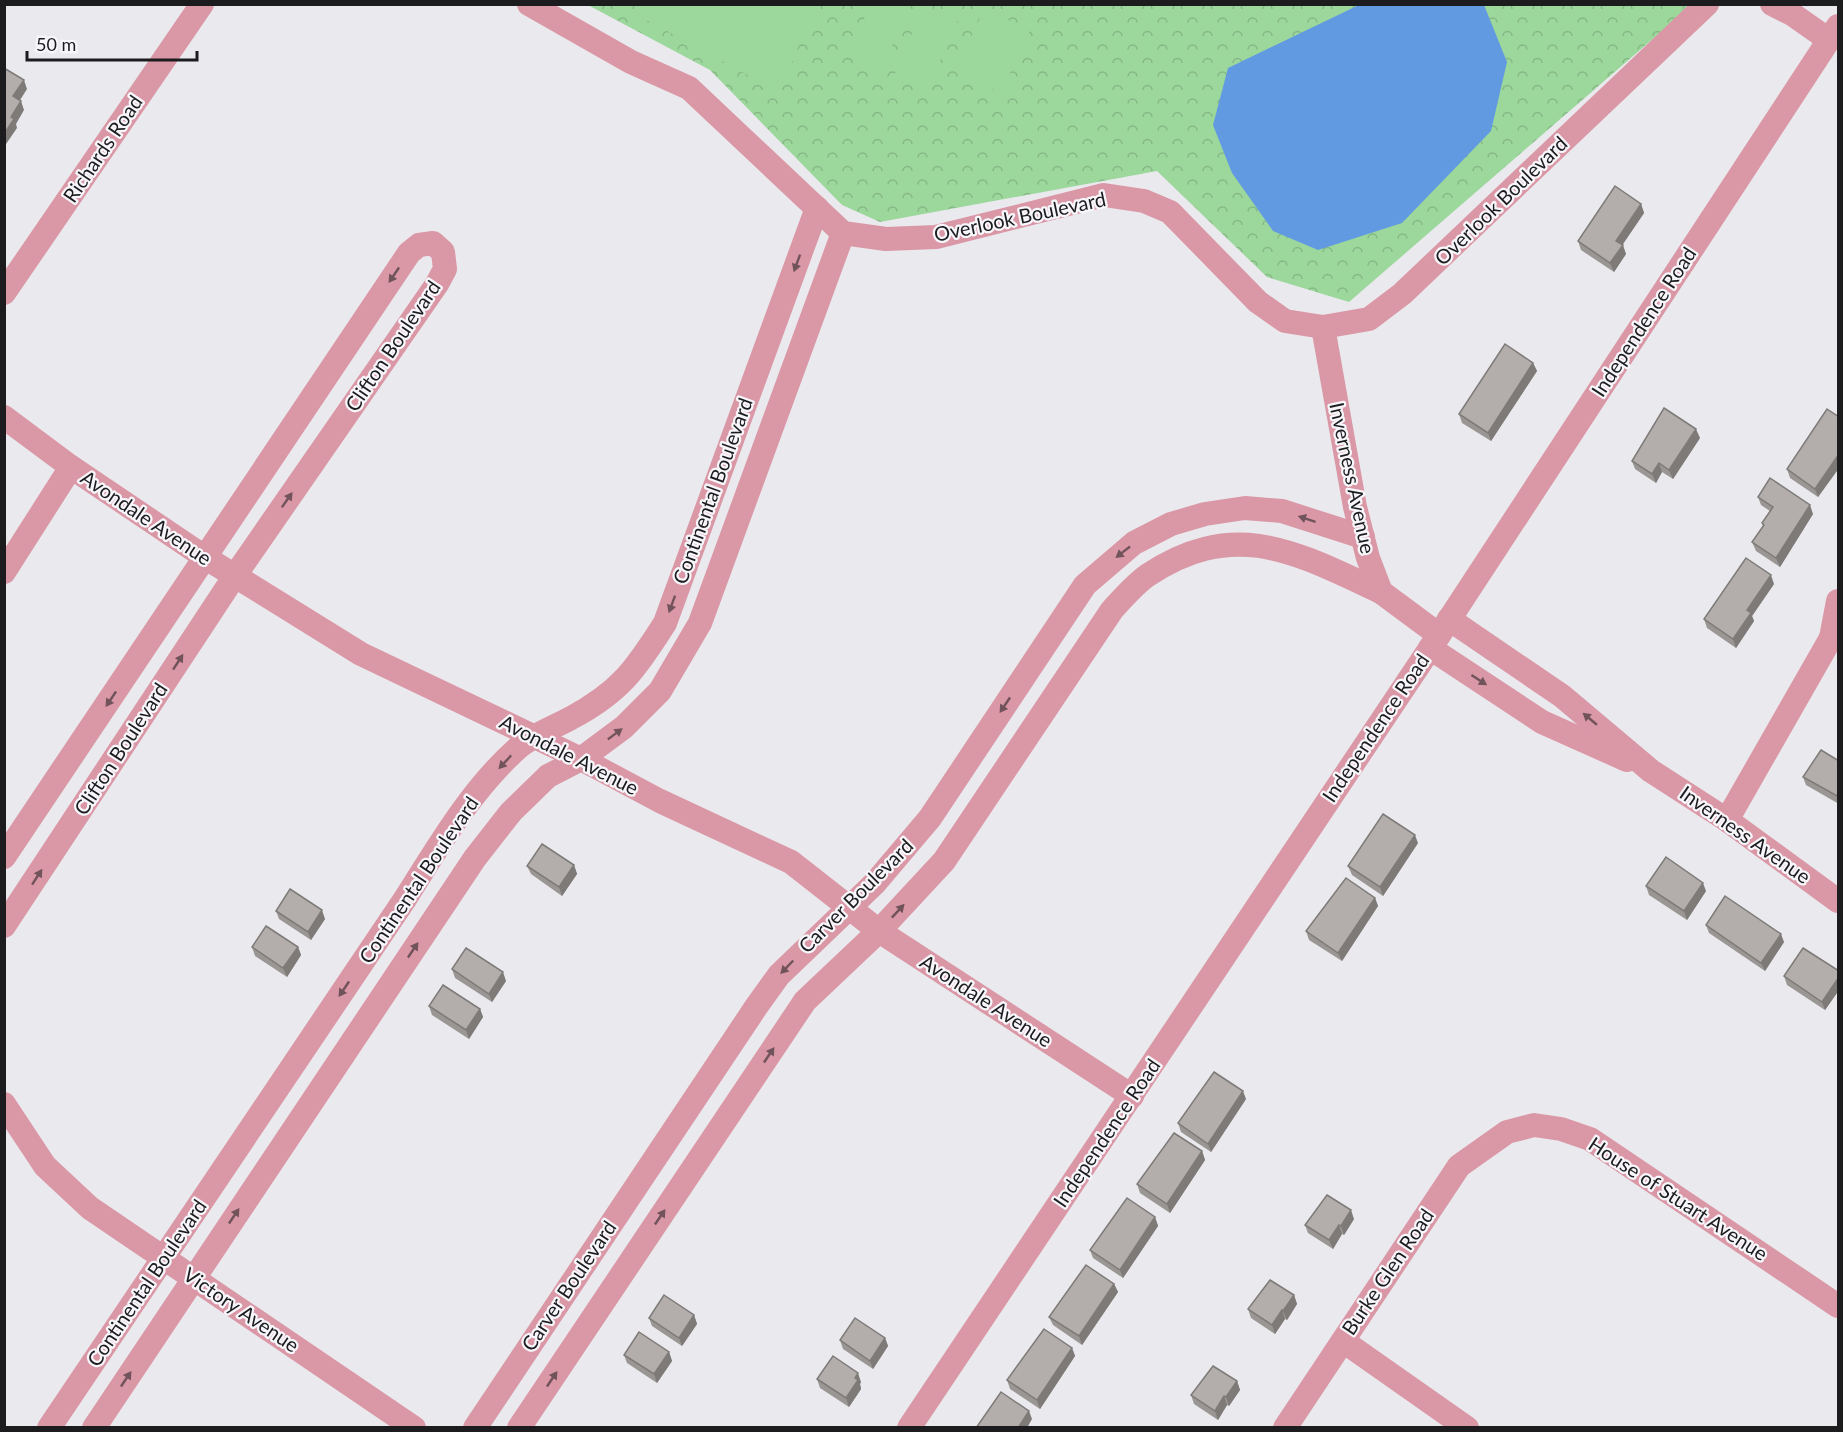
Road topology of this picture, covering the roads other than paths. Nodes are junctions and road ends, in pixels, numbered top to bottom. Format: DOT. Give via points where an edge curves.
graph roads {
  1 [pos="202,4"];
  2 [pos="529,4"];
  3 [pos="1707,4"];
  4 [pos="1772,4"];
  5 [pos="1834,33"];
  6 [pos="817,208"];
  7 [pos="843,233"];
  8 [pos="4,293"];
  9 [pos="1323,327"];
  10 [pos="4,417"];
  11 [pos="71,466"];
  12 [pos="1363,537"];
  13 [pos="206,558"];
  14 [pos="4,572"];
  15 [pos="234,577"];
  16 [pos="1381,592"];
  17 [pos="1839,602"];
  18 [pos="1439,634"];
  19 [pos="1835,635"];
  20 [pos="535,737"];
  21 [pos="581,759"];
  22 [pos="1651,771"];
  23 [pos="1727,820"];
  24 [pos="4,857"];
  25 [pos="1839,901"];
  26 [pos="848,907"];
  27 [pos="4,926"];
  28 [pos="879,931"];
  29 [pos="1132,1096"];
  30 [pos="4,1104"];
  31 [pos="1507,1132"];
  32 [pos="163,1258"];
  33 [pos="194,1277"];
  34 [pos="1839,1306"];
  35 [pos="1343,1341"];
  36 [pos="49,1428"];
  37 [pos="94,1428"];
  38 [pos="414,1428"];
  39 [pos="475,1428"];
  40 [pos="519,1428"];
  41 [pos="909,1428"];
  42 [pos="1285,1428"];
  43 [pos="1467,1428"];
  1 -- 8 [label="street, Richards Road"];
  2 -- 6 [label="street" via="631,62 689,88"];
  3 -- 9 [label="street, Overlook Boulevard" via="1402,294 1369,319"];
  4 -- 5 [label="street"];
  5 -- 18 [label="street, Independence Road"];
  6 -- 7 [label="street"];
  6 -- 20 [label="street, Continental Boulevard, one-way" via="665,623 637,668 609,697"];
  7 -- 9 [label="street, Overlook Boulevard" via="886,239 936,237 1104,195 1144,201 1170,212 1258,302 1285,321"];
  21 -- 7 [label="street, Continental Boulevard, one-way" via="624,727 660,691 700,623"];
  9 -- 12 [label="street, Inverness Avenue"];
  10 -- 11 [label="street, Avondale Avenue"];
  11 -- 13 [label="street, Avondale Avenue"];
  11 -- 14 [label="street"];
  12 -- 16 [label="street, Inverness Avenue"];
  12 -- 26 [label="street, Carver Boulevard, one-way" via="1282,511 1245,508 1171,524 1134,543 1085,585 930,818 875,883"];
  13 -- 15 [label="street, Avondale Avenue"];
  15 -- 13 [label="street, Clifton Boulevard, one-way" via="445,269 443,252 433,243 419,245 409,254"];
  13 -- 24 [label="street, Clifton Boulevard, one-way"];
  15 -- 20 [label="street, Avondale Avenue" via="361,654"];
  27 -- 15 [label="street, Clifton Boulevard, one-way"];
  16 -- 18 [label="street, Inverness Avenue"];
  28 -- 16 [label="street, Carver Boulevard, one-way" via="944,861 1112,610 1147,576 1192,552 1244,543 1303,556"];
  17 -- 19 [label="street"];
  22 -- 18 [label="street, Inverness Avenue, one-way" via="1562,696"];
  18 -- 22 [label="street, Inverness Avenue, one-way" via="1542,722"];
  18 -- 29 [label="street, Independence Road"];
  19 -- 23 [label="street"];
  20 -- 21 [label="street, Avondale Avenue"];
  20 -- 32 [label="street, Continental Boulevard, one-way" via="502,765 442,839"];
  21 -- 26 [label="street, Avondale Avenue" via="791,862"];
  33 -- 21 [label="street, Continental Boulevard, one-way" via="475,858 548,776"];
  22 -- 23 [label="street, Inverness Avenue"];
  23 -- 25 [label="street, Inverness Avenue"];
  26 -- 28 [label="street, Avondale Avenue"];
  26 -- 39 [label="street, Carver Boulevard, one-way" via="779,975 756,1006"];
  28 -- 29 [label="street, Avondale Avenue"];
  40 -- 28 [label="street, Carver Boulevard, one-way" via="805,1001"];
  29 -- 41 [label="street, Independence Road"];
  30 -- 32 [label="street, Victory Avenue" via="45,1166 90,1208"];
  31 -- 34 [label="street, House of Stuart Avenue" via="1534,1125 1590,1138"];
  31 -- 35 [label="street, Burke Glen Road" via="1459,1166"];
  32 -- 33 [label="street, Victory Avenue"];
  32 -- 36 [label="street, Continental Boulevard"];
  37 -- 33 [label="street, Continental Boulevard, one-way"];
  33 -- 38 [label="street, Victory Avenue"];
  35 -- 42 [label="street, Burke Glen Road"];
  35 -- 43 [label="street"];
}
